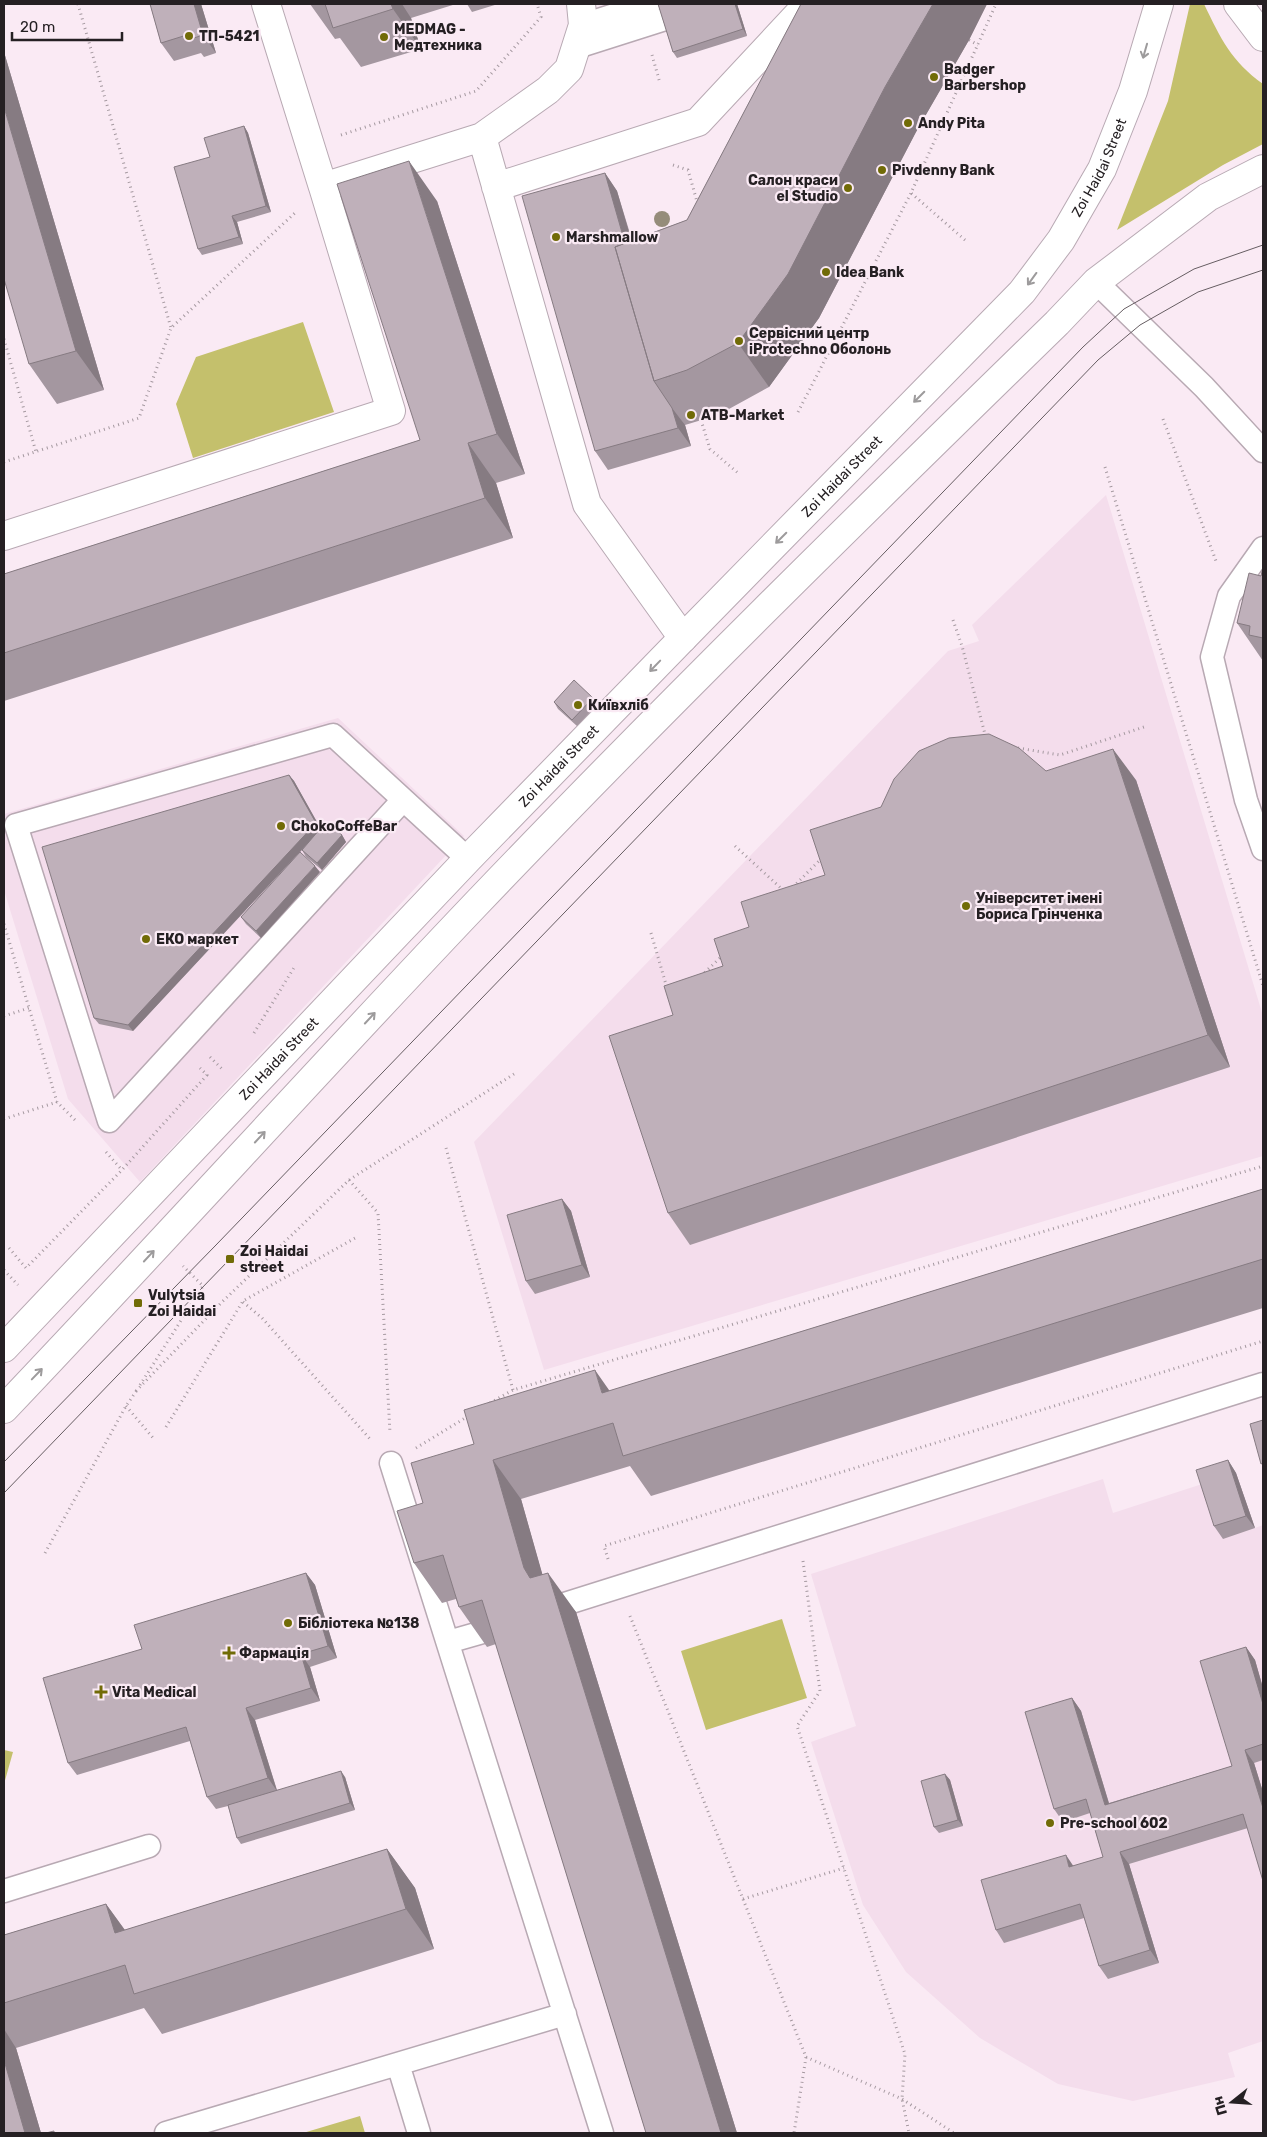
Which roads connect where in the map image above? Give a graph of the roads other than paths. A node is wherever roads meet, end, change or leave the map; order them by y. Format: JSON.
{"nodes":[{"id":1,"x":266,"y":4,"type":"edge"},
{"id":2,"x":808,"y":4,"type":"edge"},
{"id":3,"x":1158,"y":4,"type":"edge"},
{"id":4,"x":1238,"y":4,"type":"edge"},
{"id":5,"x":657,"y":11,"type":"edge"},
{"id":6,"x":580,"y":25,"type":"edge"},
{"id":7,"x":1263,"y":37,"type":"edge"},
{"id":8,"x":482,"y":136,"type":"junction"},
{"id":9,"x":1263,"y":169,"type":"edge"},
{"id":10,"x":323,"y":187,"type":"junction"},
{"id":11,"x":496,"y":187,"type":"junction"},
{"id":12,"x":1096,"y":282,"type":"junction"},
{"id":13,"x":1263,"y":451,"type":"edge"},
{"id":14,"x":4,"y":536,"type":"edge"},
{"id":15,"x":1263,"y":548,"type":"edge"},
{"id":16,"x":682,"y":638,"type":"junction"},
{"id":17,"x":403,"y":800,"type":"junction"},
{"id":18,"x":1263,"y":849,"type":"edge"},
{"id":19,"x":468,"y":859,"type":"junction"},
{"id":20,"x":4,"y":1348,"type":"edge"},
{"id":21,"x":1263,"y":1384,"type":"edge"},
{"id":22,"x":4,"y":1409,"type":"edge"},
{"id":23,"x":392,"y":1463,"type":"road end"},
{"id":24,"x":552,"y":1608,"type":"edge"},
{"id":25,"x":483,"y":1632,"type":"edge"},
{"id":26,"x":448,"y":1642,"type":"junction"},
{"id":27,"x":149,"y":1846,"type":"dead end"},
{"id":28,"x":4,"y":1891,"type":"edge"},
{"id":29,"x":565,"y":2014,"type":"junction"},
{"id":30,"x":398,"y":2064,"type":"junction"},
{"id":31,"x":201,"y":2128,"type":"edge"},
{"id":32,"x":166,"y":2133,"type":"edge"},
{"id":33,"x":419,"y":2133,"type":"edge"},
{"id":34,"x":602,"y":2133,"type":"edge"}],
"edges":[{"from":1,"to":10,"type":"main road"},
{"from":2,"to":11,"type":"main road"},
{"from":3,"to":16,"type":"main road","name":"Zoi Haidai Street","one_way":true},
{"from":4,"to":7,"type":"main road"},
{"from":5,"to":6,"type":"lane"},
{"from":6,"to":8,"type":"main road"},
{"from":8,"to":10,"type":"main road"},
{"from":8,"to":11,"type":"main road"},
{"from":9,"to":12,"type":"main road"},
{"from":10,"to":14,"type":"main road"},
{"from":11,"to":16,"type":"main road"},
{"from":12,"to":13,"type":"lane"},
{"from":22,"to":12,"type":"main road","one_way":true},
{"from":15,"to":18,"type":"lane"},
{"from":16,"to":19,"type":"main road","name":"Zoi Haidai Street","one_way":true},
{"from":17,"to":17,"type":"lane"},
{"from":17,"to":19,"type":"lane"},
{"from":19,"to":20,"type":"main road","name":"Zoi Haidai Street"},
{"from":21,"to":24,"type":"lane"},
{"from":23,"to":26,"type":"lane"},
{"from":25,"to":26,"type":"lane"},
{"from":26,"to":29,"type":"lane"},
{"from":27,"to":28,"type":"lane"},
{"from":29,"to":30,"type":"lane"},
{"from":29,"to":34,"type":"lane"},
{"from":30,"to":31,"type":"lane"},
{"from":30,"to":33,"type":"lane"},
{"from":31,"to":32,"type":"lane"}]}
